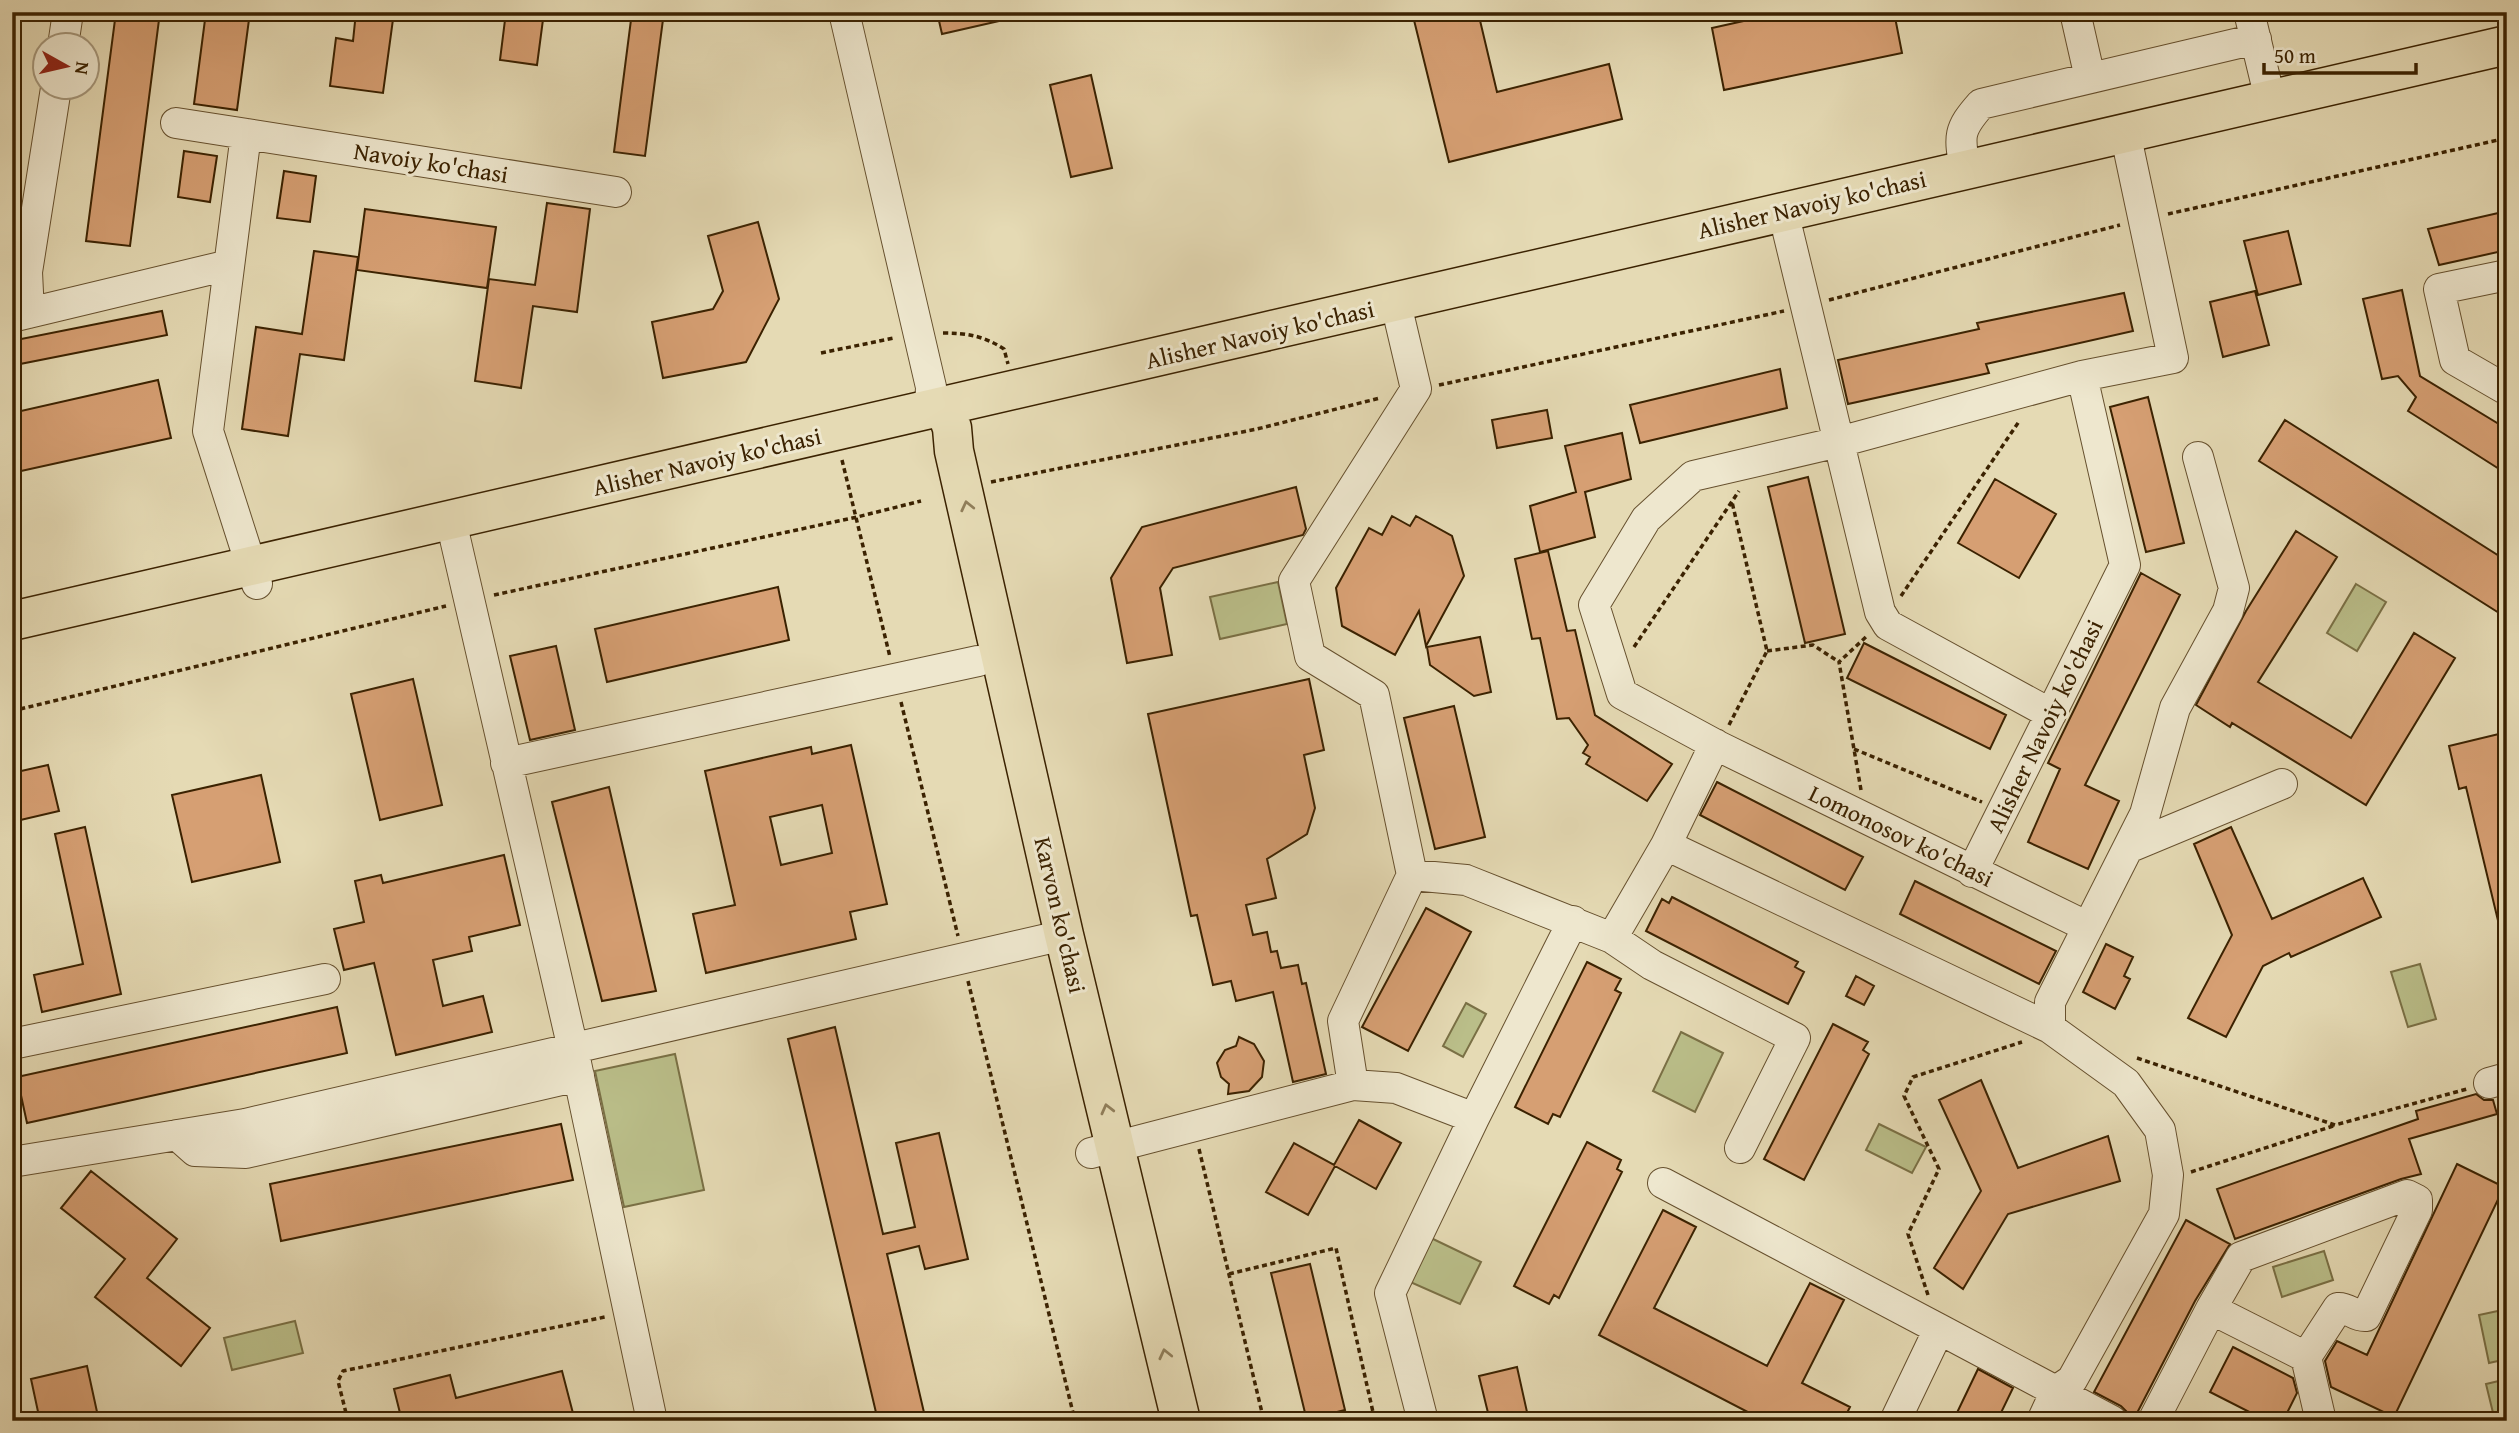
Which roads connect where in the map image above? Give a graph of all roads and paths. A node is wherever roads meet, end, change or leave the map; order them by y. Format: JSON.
{"nodes":[{"id":1,"x":68,"y":12,"type":"edge"},
{"id":2,"x":844,"y":12,"type":"edge"},
{"id":3,"x":2075,"y":12,"type":"edge"},
{"id":4,"x":2252,"y":26,"type":"edge"},
{"id":5,"x":65,"y":32,"type":"edge"},
{"id":6,"x":2507,"y":45,"type":"edge"},
{"id":7,"x":2507,"y":67,"type":"edge"},
{"id":8,"x":2443,"y":71,"type":"junction"},
{"id":9,"x":2090,"y":78,"type":"junction"},
{"id":10,"x":2270,"y":99,"type":"junction"},
{"id":11,"x":54,"y":102,"type":"edge"},
{"id":12,"x":176,"y":124,"type":"dead end"},
{"id":13,"x":246,"y":134,"type":"junction"},
{"id":14,"x":2507,"y":138,"type":"edge"},
{"id":15,"x":2128,"y":142,"type":"junction"},
{"id":16,"x":1965,"y":169,"type":"junction"},
{"id":17,"x":616,"y":192,"type":"dead end"},
{"id":18,"x":2143,"y":219,"type":"junction"},
{"id":19,"x":1788,"y":232,"type":"junction"},
{"id":20,"x":229,"y":265,"type":"junction"},
{"id":21,"x":2507,"y":275,"type":"edge"},
{"id":22,"x":1806,"y":306,"type":"junction"},
{"id":23,"x":20,"y":315,"type":"edge"},
{"id":24,"x":1400,"y":321,"type":"junction"},
{"id":25,"x":2082,"y":376,"type":"junction"},
{"id":26,"x":2043,"y":386,"type":"junction"},
{"id":27,"x":1416,"y":389,"type":"junction"},
{"id":28,"x":2507,"y":390,"type":"edge"},
{"id":29,"x":938,"y":413,"type":"junction"},
{"id":30,"x":1839,"y":442,"type":"junction"},
{"id":31,"x":840,"y":452,"type":"junction"},
{"id":32,"x":2198,"y":457,"type":"dead end"},
{"id":33,"x":1760,"y":460,"type":"junction"},
{"id":34,"x":988,"y":483,"type":"dead end"},
{"id":35,"x":1732,"y":502,"type":"junction"},
{"id":36,"x":856,"y":517,"type":"dead end"},
{"id":37,"x":453,"y":530,"type":"junction"},
{"id":38,"x":254,"y":576,"type":"junction"},
{"id":39,"x":1885,"y":620,"type":"junction"},
{"id":40,"x":12,"y":621,"type":"edge"},
{"id":41,"x":12,"y":640,"type":"edge"},
{"id":42,"x":1767,"y":651,"type":"junction"},
{"id":43,"x":978,"y":661,"type":"junction"},
{"id":44,"x":1839,"y":662,"type":"junction"},
{"id":45,"x":1615,"y":675,"type":"junction"},
{"id":46,"x":2051,"y":714,"type":"junction"},
{"id":47,"x":1717,"y":745,"type":"junction"},
{"id":48,"x":1854,"y":749,"type":"junction"},
{"id":49,"x":506,"y":763,"type":"junction"},
{"id":50,"x":2282,"y":784,"type":"dead end"},
{"id":51,"x":2003,"y":811,"type":"junction"},
{"id":52,"x":1866,"y":820,"type":"junction"},
{"id":53,"x":1666,"y":845,"type":"junction"},
{"id":54,"x":2128,"y":848,"type":"junction"},
{"id":55,"x":1972,"y":872,"type":"junction"},
{"id":56,"x":1412,"y":875,"type":"junction"},
{"id":57,"x":1573,"y":921,"type":"junction"},
{"id":58,"x":2088,"y":927,"type":"junction"},
{"id":59,"x":1053,"y":937,"type":"junction"},
{"id":60,"x":1612,"y":938,"type":"junction"},
{"id":61,"x":326,"y":979,"type":"dead end"},
{"id":62,"x":2051,"y":1021,"type":"junction"},
{"id":63,"x":12,"y":1044,"type":"edge"},
{"id":64,"x":2127,"y":1055,"type":"dead end"},
{"id":65,"x":576,"y":1062,"type":"junction"},
{"id":66,"x":2498,"y":1081,"type":"edge"},
{"id":67,"x":1353,"y":1085,"type":"junction"},
{"id":68,"x":1474,"y":1118,"type":"junction"},
{"id":69,"x":2335,"y":1125,"type":"junction"},
{"id":70,"x":1194,"y":1127,"type":"junction"},
{"id":71,"x":1740,"y":1148,"type":"dead end"},
{"id":72,"x":1104,"y":1150,"type":"junction"},
{"id":73,"x":12,"y":1162,"type":"edge"},
{"id":74,"x":2168,"y":1180,"type":"junction"},
{"id":75,"x":1663,"y":1183,"type":"dead end"},
{"id":76,"x":1229,"y":1274,"type":"junction"},
{"id":77,"x":2211,"y":1309,"type":"junction"},
{"id":78,"x":628,"y":1313,"type":"junction"},
{"id":79,"x":1939,"y":1329,"type":"junction"},
{"id":80,"x":2306,"y":1357,"type":"junction"},
{"id":81,"x":2056,"y":1391,"type":"junction"},
{"id":82,"x":348,"y":1421,"type":"edge"},
{"id":83,"x":652,"y":1421,"type":"edge"},
{"id":84,"x":1155,"y":1421,"type":"edge"},
{"id":85,"x":1181,"y":1421,"type":"edge"},
{"id":86,"x":1264,"y":1421,"type":"edge"},
{"id":87,"x":1375,"y":1421,"type":"edge"},
{"id":88,"x":1423,"y":1421,"type":"edge"},
{"id":89,"x":1895,"y":1421,"type":"edge"},
{"id":90,"x":2042,"y":1421,"type":"edge"},
{"id":91,"x":2112,"y":1421,"type":"edge"},
{"id":92,"x":2153,"y":1421,"type":"edge"},
{"id":93,"x":2321,"y":1421,"type":"edge"}],
"edges":[{"from":1,"to":5,"type":"street"},
{"from":2,"to":29,"type":"street"},
{"from":3,"to":9,"type":"street"},
{"from":4,"to":9,"type":"street"},
{"from":4,"to":10,"type":"street"},
{"from":6,"to":8,"type":"main road","name":"Alisher Navoiy ko'chasi"},
{"from":7,"to":8,"type":"main road","name":"Alisher Navoiy ko'chasi"},
{"from":8,"to":10,"type":"main road","name":"Alisher Navoiy ko'chasi"},
{"from":8,"to":15,"type":"main road","name":"Alisher Navoiy ko'chasi"},
{"from":9,"to":16,"type":"street"},
{"from":10,"to":15,"type":"main road","name":"Alisher Navoiy ko'chasi"},
{"from":11,"to":23,"type":"street"},
{"from":12,"to":13,"type":"street","name":"Navoiy ko'chasi"},
{"from":13,"to":17,"type":"street","name":"Navoiy ko'chasi"},
{"from":13,"to":20,"type":"street"},
{"from":14,"to":18,"type":"path"},
{"from":15,"to":16,"type":"main road","name":"Alisher Navoiy ko'chasi"},
{"from":15,"to":18,"type":"street"},
{"from":15,"to":19,"type":"main road","name":"Alisher Navoiy ko'chasi"},
{"from":16,"to":29,"type":"main road","name":"Alisher Navoiy ko'chasi"},
{"from":18,"to":22,"type":"path"},
{"from":18,"to":25,"type":"street"},
{"from":19,"to":22,"type":"street"},
{"from":19,"to":24,"type":"main road","name":"Alisher Navoiy ko'chasi"},
{"from":20,"to":23,"type":"street"},
{"from":20,"to":38,"type":"street"},
{"from":21,"to":28,"type":"street"},
{"from":22,"to":27,"type":"path"},
{"from":22,"to":30,"type":"street"},
{"from":24,"to":27,"type":"street"},
{"from":24,"to":29,"type":"main road","name":"Alisher Navoiy ko'chasi"},
{"from":25,"to":26,"type":"street"},
{"from":25,"to":46,"type":"street","name":"Alisher Navoiy ko'chasi"},
{"from":26,"to":30,"type":"street"},
{"from":26,"to":39,"type":"path"},
{"from":27,"to":34,"type":"path"},
{"from":27,"to":56,"type":"street"},
{"from":29,"to":31,"type":"main road","name":"Alisher Navoiy ko'chasi"},
{"from":29,"to":37,"type":"main road","name":"Alisher Navoiy ko'chasi"},
{"from":29,"to":43,"type":"main road"},
{"from":59,"to":29,"type":"main road","name":"Karvon ko'chasi","one_way":true},
{"from":30,"to":33,"type":"street"},
{"from":30,"to":39,"type":"street"},
{"from":31,"to":36,"type":"path"},
{"from":31,"to":37,"type":"main road","name":"Alisher Navoiy ko'chasi"},
{"from":32,"to":54,"type":"street"},
{"from":33,"to":35,"type":"path"},
{"from":33,"to":45,"type":"street"},
{"from":35,"to":42,"type":"path"},
{"from":35,"to":45,"type":"path"},
{"from":37,"to":38,"type":"main road","name":"Alisher Navoiy ko'chasi"},
{"from":37,"to":49,"type":"street"},
{"from":38,"to":40,"type":"main road","name":"Alisher Navoiy ko'chasi"},
{"from":38,"to":41,"type":"main road","name":"Alisher Navoiy ko'chasi"},
{"from":39,"to":44,"type":"path"},
{"from":39,"to":46,"type":"street"},
{"from":42,"to":44,"type":"path"},
{"from":42,"to":47,"type":"path"},
{"from":43,"to":49,"type":"street"},
{"from":43,"to":59,"type":"main road"},
{"from":44,"to":48,"type":"path"},
{"from":45,"to":47,"type":"street"},
{"from":46,"to":51,"type":"street","name":"Alisher Navoiy ko'chasi"},
{"from":47,"to":52,"type":"street","name":"Lomonosov ko'chasi"},
{"from":47,"to":53,"type":"street"},
{"from":48,"to":51,"type":"path"},
{"from":48,"to":52,"type":"path"},
{"from":49,"to":65,"type":"street"},
{"from":50,"to":54,"type":"street"},
{"from":51,"to":55,"type":"street","name":"Alisher Navoiy ko'chasi"},
{"from":52,"to":55,"type":"street","name":"Lomonosov ko'chasi"},
{"from":53,"to":60,"type":"street"},
{"from":53,"to":62,"type":"street"},
{"from":54,"to":58,"type":"street"},
{"from":55,"to":58,"type":"street","name":"Lomonosov ko'chasi"},
{"from":56,"to":57,"type":"street"},
{"from":56,"to":67,"type":"street"},
{"from":57,"to":60,"type":"street"},
{"from":57,"to":68,"type":"street"},
{"from":58,"to":62,"type":"street"},
{"from":59,"to":65,"type":"street"},
{"from":59,"to":72,"type":"main road","name":"Karvon ko'chasi"},
{"from":60,"to":71,"type":"street"},
{"from":61,"to":63,"type":"street"},
{"from":62,"to":74,"type":"street"},
{"from":62,"to":79,"type":"path"},
{"from":64,"to":69,"type":"path"},
{"from":65,"to":73,"type":"street"},
{"from":65,"to":78,"type":"street"},
{"from":66,"to":69,"type":"path"},
{"from":67,"to":68,"type":"street"},
{"from":67,"to":70,"type":"street"},
{"from":68,"to":88,"type":"street"},
{"from":69,"to":74,"type":"path"},
{"from":70,"to":72,"type":"street"},
{"from":70,"to":76,"type":"path"},
{"from":72,"to":84,"type":"main road"},
{"from":85,"to":72,"type":"main road","name":"Karvon ko'chasi","one_way":true},
{"from":74,"to":81,"type":"street"},
{"from":75,"to":79,"type":"street"},
{"from":76,"to":86,"type":"path"},
{"from":76,"to":87,"type":"path"},
{"from":77,"to":80,"type":"street"},
{"from":77,"to":80,"type":"street"},
{"from":77,"to":92,"type":"street"},
{"from":78,"to":82,"type":"path"},
{"from":78,"to":83,"type":"street"},
{"from":79,"to":81,"type":"street"},
{"from":79,"to":89,"type":"street"},
{"from":80,"to":93,"type":"street"},
{"from":81,"to":90,"type":"street"},
{"from":81,"to":91,"type":"street"}]}
